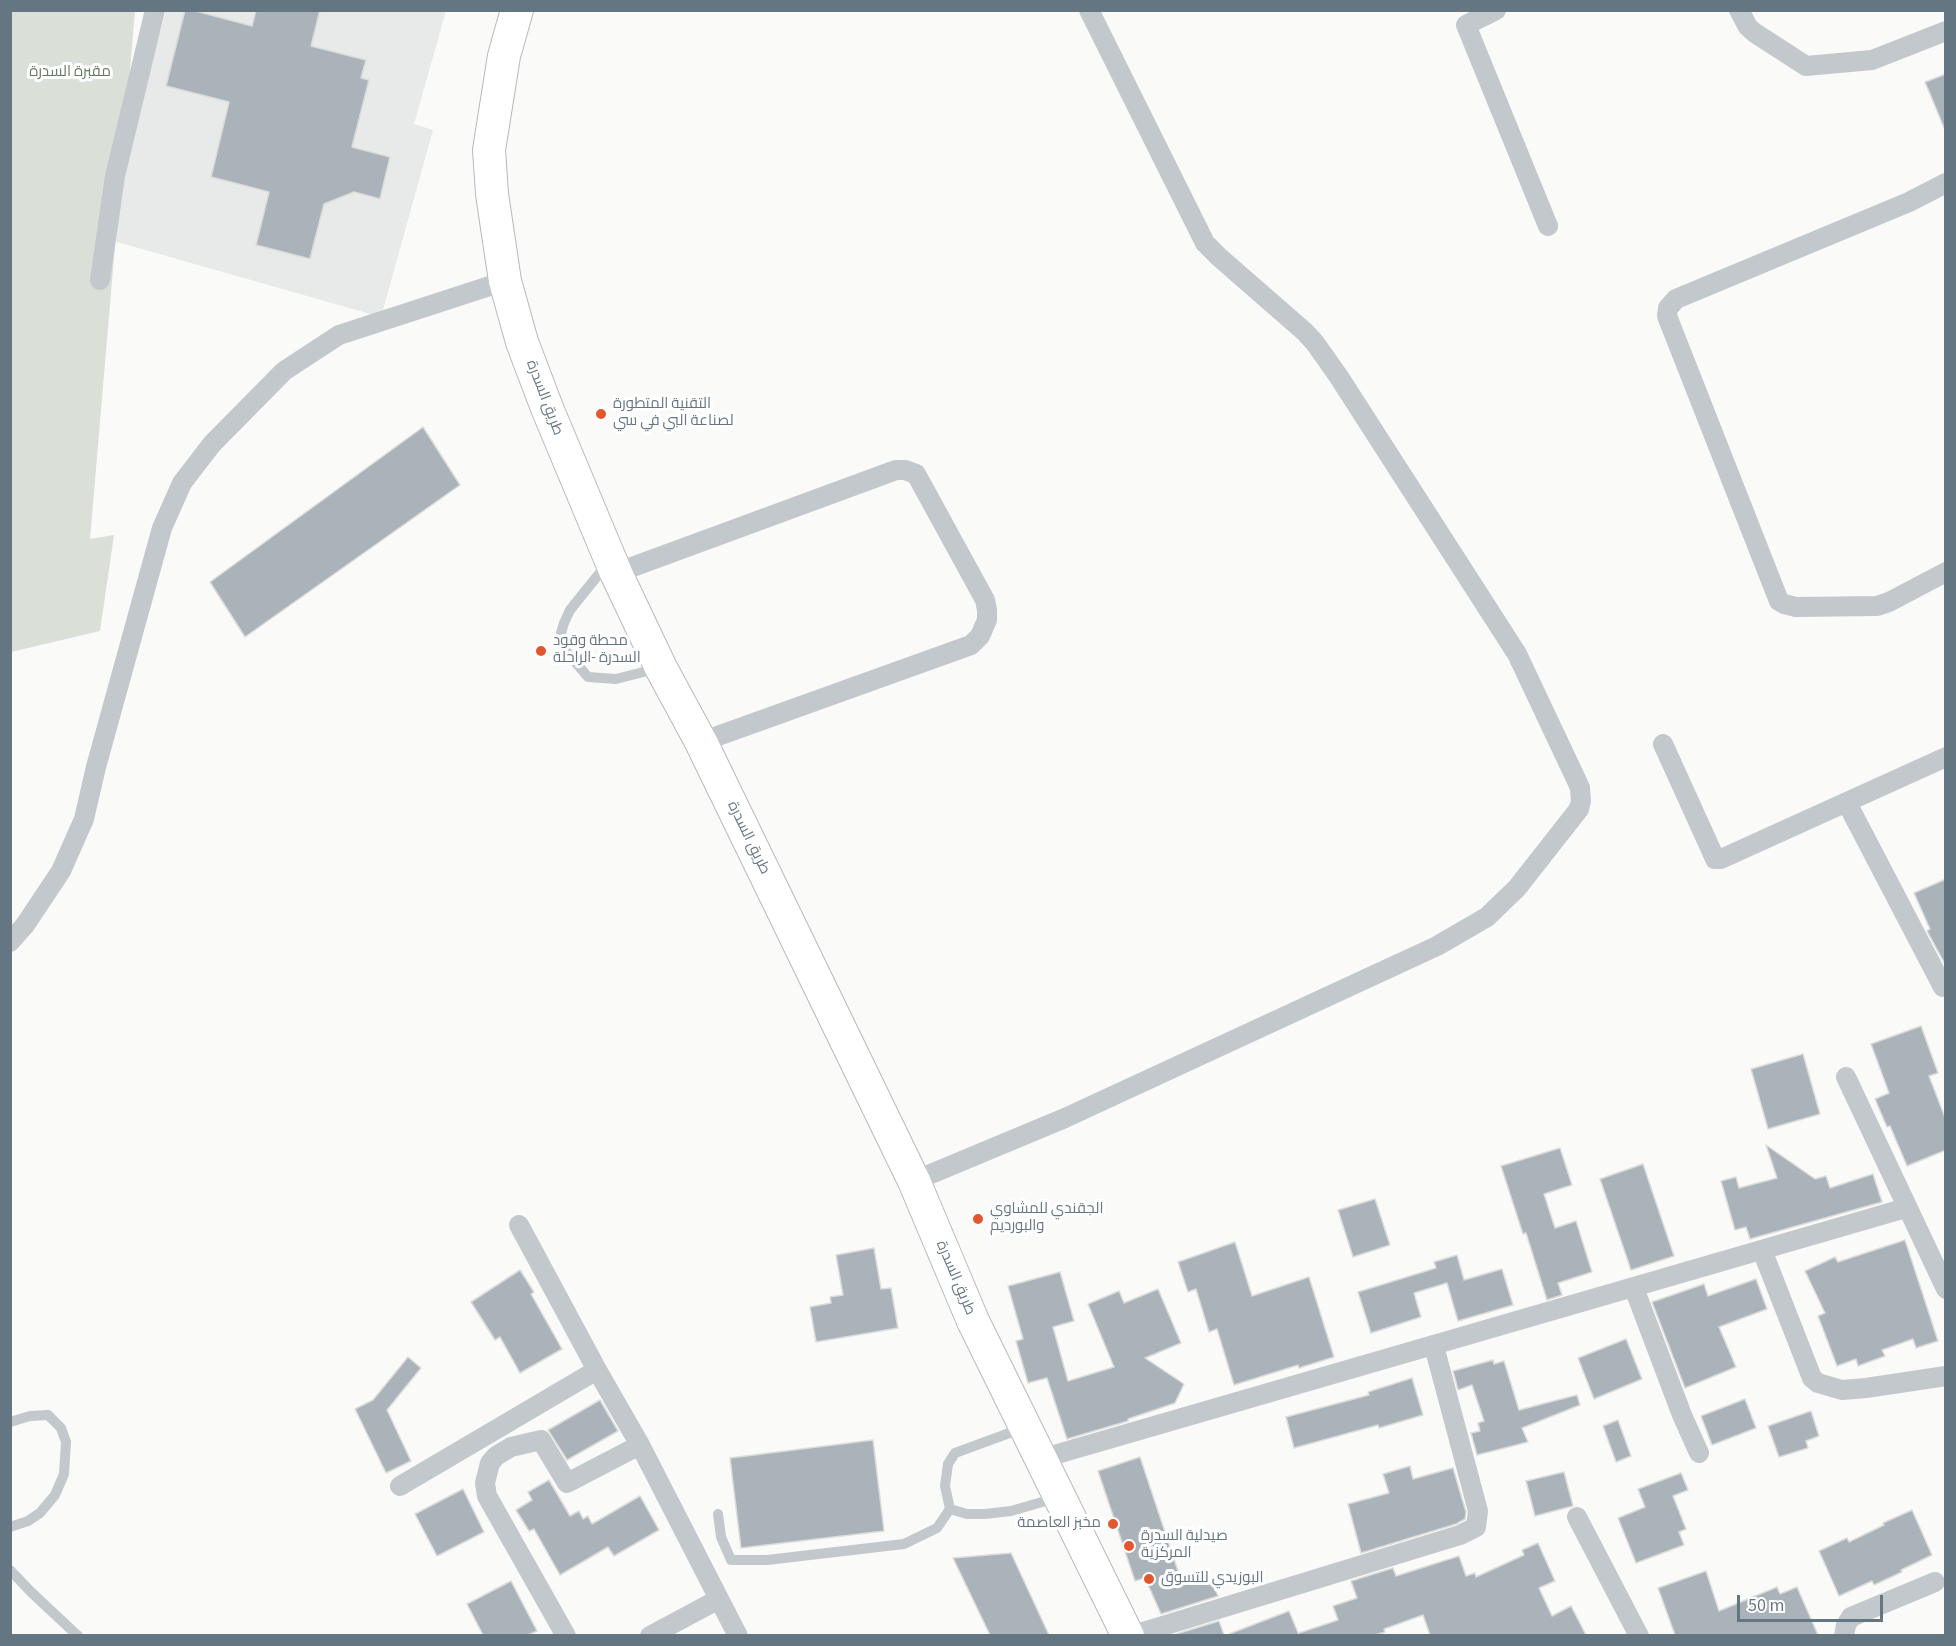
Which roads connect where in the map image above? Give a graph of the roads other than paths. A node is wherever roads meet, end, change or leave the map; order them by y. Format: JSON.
{"nodes":[{"id":1,"x":155,"y":10,"type":"edge"},
{"id":2,"x":517,"y":10,"type":"edge"},
{"id":3,"x":1089,"y":10,"type":"edge"},
{"id":4,"x":1496,"y":10,"type":"edge"},
{"id":5,"x":1739,"y":10,"type":"edge"},
{"id":6,"x":1946,"y":31,"type":"edge"},
{"id":7,"x":1946,"y":183,"type":"edge"},
{"id":8,"x":1548,"y":226,"type":"dead end"},
{"id":9,"x":100,"y":280,"type":"dead end"},
{"id":10,"x":505,"y":281,"type":"junction"},
{"id":11,"x":614,"y":566,"type":"junction"},
{"id":12,"x":1946,"y":572,"type":"edge"},
{"id":13,"x":661,"y":668,"type":"junction"},
{"id":14,"x":701,"y":742,"type":"junction"},
{"id":15,"x":1663,"y":744,"type":"dead end"},
{"id":16,"x":1946,"y":757,"type":"edge"},
{"id":17,"x":1847,"y":803,"type":"junction"},
{"id":18,"x":18,"y":926,"type":"edge"},
{"id":19,"x":10,"y":942,"type":"edge"},
{"id":20,"x":1943,"y":987,"type":"dead end"},
{"id":21,"x":1846,"y":1077,"type":"dead end"},
{"id":22,"x":914,"y":1181,"type":"junction"},
{"id":23,"x":1906,"y":1208,"type":"junction"},
{"id":24,"x":519,"y":1225,"type":"dead end"},
{"id":25,"x":1762,"y":1250,"type":"junction"},
{"id":26,"x":1634,"y":1288,"type":"junction"},
{"id":27,"x":1946,"y":1288,"type":"edge"},
{"id":28,"x":1434,"y":1346,"type":"junction"},
{"id":29,"x":597,"y":1370,"type":"junction"},
{"id":30,"x":1946,"y":1376,"type":"edge"},
{"id":31,"x":10,"y":1422,"type":"edge"},
{"id":32,"x":1024,"y":1427,"type":"junction"},
{"id":33,"x":640,"y":1445,"type":"junction"},
{"id":34,"x":1699,"y":1453,"type":"dead end"},
{"id":35,"x":1040,"y":1460,"type":"junction"},
{"id":36,"x":400,"y":1486,"type":"dead end"},
{"id":37,"x":1059,"y":1497,"type":"junction"},
{"id":38,"x":950,"y":1509,"type":"junction"},
{"id":39,"x":718,"y":1514,"type":"dead end"},
{"id":40,"x":1577,"y":1517,"type":"dead end"},
{"id":41,"x":10,"y":1527,"type":"edge"},
{"id":42,"x":10,"y":1570,"type":"edge"},
{"id":43,"x":1935,"y":1582,"type":"dead end"},
{"id":44,"x":719,"y":1599,"type":"junction"},
{"id":45,"x":78,"y":1635,"type":"edge"},
{"id":46,"x":566,"y":1635,"type":"edge"},
{"id":47,"x":650,"y":1635,"type":"edge"},
{"id":48,"x":738,"y":1635,"type":"edge"},
{"id":49,"x":1129,"y":1635,"type":"edge"},
{"id":50,"x":1639,"y":1635,"type":"edge"},
{"id":51,"x":1844,"y":1635,"type":"edge"}],
"edges":[{"from":1,"to":9,"type":"street"},
{"from":2,"to":10,"type":"main road","name":"طريق السدرة"},
{"from":3,"to":22,"type":"street"},
{"from":4,"to":8,"type":"street"},
{"from":5,"to":6,"type":"street"},
{"from":7,"to":12,"type":"street"},
{"from":10,"to":11,"type":"main road","name":"طريق السدرة"},
{"from":10,"to":18,"type":"street"},
{"from":11,"to":13,"type":"main road","name":"طريق السدرة"},
{"from":11,"to":13,"type":"lane"},
{"from":11,"to":14,"type":"street"},
{"from":13,"to":14,"type":"main road","name":"طريق السدرة"},
{"from":14,"to":22,"type":"main road","name":"طريق السدرة"},
{"from":15,"to":17,"type":"street"},
{"from":16,"to":17,"type":"street"},
{"from":17,"to":20,"type":"street"},
{"from":18,"to":19,"type":"street"},
{"from":21,"to":23,"type":"street"},
{"from":22,"to":32,"type":"main road","name":"طريق السدرة"},
{"from":23,"to":25,"type":"street"},
{"from":23,"to":27,"type":"street"},
{"from":24,"to":29,"type":"street"},
{"from":25,"to":26,"type":"street"},
{"from":25,"to":30,"type":"street"},
{"from":26,"to":28,"type":"street"},
{"from":26,"to":34,"type":"street"},
{"from":28,"to":35,"type":"street"},
{"from":28,"to":49,"type":"street"},
{"from":29,"to":33,"type":"street"},
{"from":29,"to":36,"type":"street"},
{"from":31,"to":41,"type":"lane"},
{"from":32,"to":35,"type":"main road","name":"طريق السدرة"},
{"from":32,"to":38,"type":"lane"},
{"from":33,"to":44,"type":"street"},
{"from":33,"to":46,"type":"street"},
{"from":35,"to":37,"type":"main road","name":"طريق السدرة"},
{"from":37,"to":38,"type":"lane"},
{"from":37,"to":49,"type":"main road","name":"طريق السدرة"},
{"from":38,"to":39,"type":"lane"},
{"from":40,"to":50,"type":"street"},
{"from":42,"to":45,"type":"lane"},
{"from":43,"to":51,"type":"street"},
{"from":44,"to":47,"type":"street"},
{"from":44,"to":48,"type":"street"}]}
